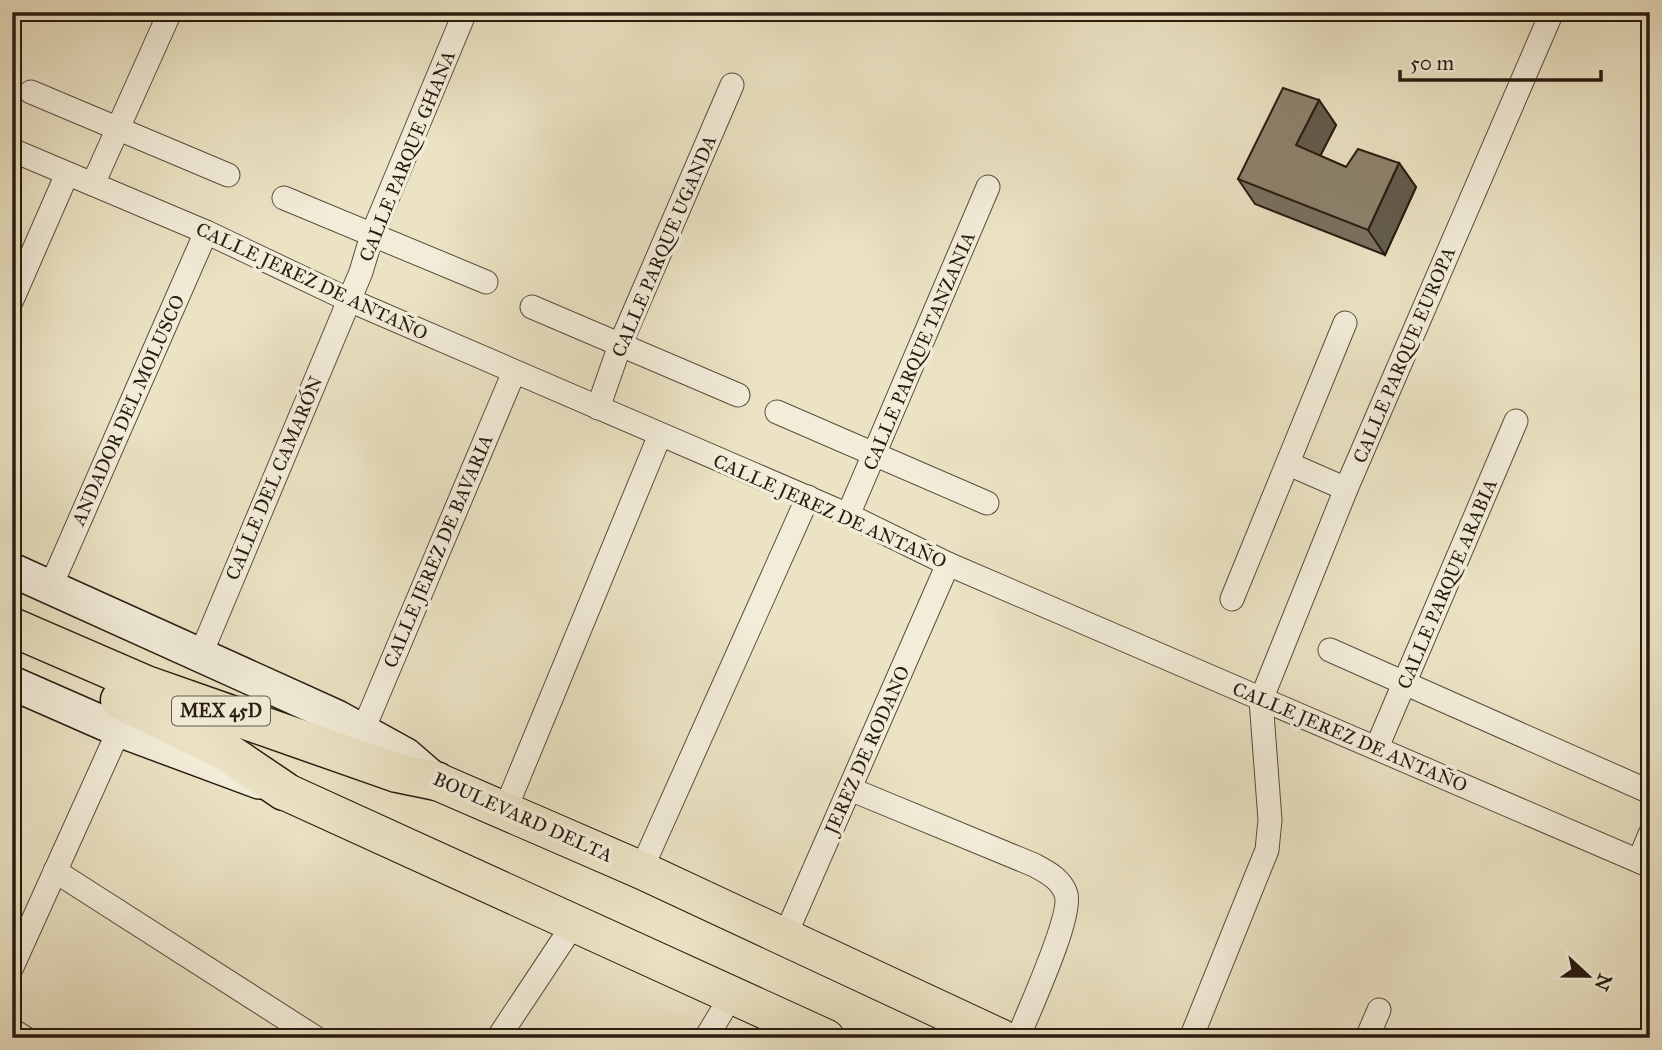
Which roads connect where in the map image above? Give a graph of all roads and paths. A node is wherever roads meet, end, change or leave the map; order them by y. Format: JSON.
{"nodes":[{"id":1,"x":170,"y":12,"type":"edge"},
{"id":2,"x":465,"y":12,"type":"edge"},
{"id":3,"x":1552,"y":12,"type":"edge"},
{"id":4,"x":732,"y":85,"type":"dead end"},
{"id":5,"x":31,"y":92,"type":"dead end"},
{"id":6,"x":117,"y":130,"type":"junction"},
{"id":7,"x":12,"y":150,"type":"edge"},
{"id":8,"x":67,"y":174,"type":"junction"},
{"id":9,"x":228,"y":175,"type":"dead end"},
{"id":10,"x":93,"y":184,"type":"junction"},
{"id":11,"x":988,"y":187,"type":"dead end"},
{"id":12,"x":284,"y":198,"type":"dead end"},
{"id":13,"x":206,"y":232,"type":"junction"},
{"id":14,"x":372,"y":235,"type":"junction"},
{"id":15,"x":486,"y":282,"type":"dead end"},
{"id":16,"x":12,"y":300,"type":"edge"},
{"id":17,"x":349,"y":300,"type":"junction"},
{"id":18,"x":532,"y":307,"type":"dead end"},
{"id":19,"x":1345,"y":323,"type":"dead end"},
{"id":20,"x":620,"y":345,"type":"junction"},
{"id":21,"x":514,"y":372,"type":"junction"},
{"id":22,"x":738,"y":395,"type":"dead end"},
{"id":23,"x":598,"y":408,"type":"junction"},
{"id":24,"x":777,"y":412,"type":"dead end"},
{"id":25,"x":1516,"y":421,"type":"dead end"},
{"id":26,"x":660,"y":435,"type":"junction"},
{"id":27,"x":875,"y":455,"type":"junction"},
{"id":28,"x":1289,"y":464,"type":"junction"},
{"id":29,"x":1346,"y":489,"type":"junction"},
{"id":30,"x":808,"y":497,"type":"junction"},
{"id":31,"x":987,"y":503,"type":"dead end"},
{"id":32,"x":849,"y":515,"type":"junction"},
{"id":33,"x":948,"y":564,"type":"junction"},
{"id":34,"x":12,"y":570,"type":"edge"},
{"id":35,"x":50,"y":588,"type":"junction"},
{"id":36,"x":1231,"y":598,"type":"dead end"},
{"id":37,"x":12,"y":627,"type":"edge"},
{"id":38,"x":1330,"y":650,"type":"dead end"},
{"id":39,"x":12,"y":653,"type":"edge"},
{"id":40,"x":200,"y":656,"type":"junction"},
{"id":41,"x":12,"y":683,"type":"edge"},
{"id":42,"x":1405,"y":683,"type":"junction"},
{"id":43,"x":1261,"y":700,"type":"junction"},
{"id":44,"x":119,"y":730,"type":"junction"},
{"id":45,"x":363,"y":730,"type":"junction"},
{"id":46,"x":1377,"y":747,"type":"junction"},
{"id":47,"x":436,"y":780,"type":"junction"},
{"id":48,"x":850,"y":789,"type":"junction"},
{"id":49,"x":284,"y":791,"type":"junction"},
{"id":50,"x":1650,"y":792,"type":"edge"},
{"id":51,"x":505,"y":810,"type":"junction"},
{"id":52,"x":1650,"y":834,"type":"edge"},
{"id":53,"x":1644,"y":863,"type":"edge"},
{"id":54,"x":641,"y":870,"type":"junction"},
{"id":55,"x":55,"y":871,"type":"junction"},
{"id":56,"x":573,"y":925,"type":"junction"},
{"id":57,"x":785,"y":936,"type":"junction"},
{"id":58,"x":12,"y":967,"type":"edge"},
{"id":59,"x":733,"y":993,"type":"junction"},
{"id":60,"x":1379,"y":1010,"type":"dead end"},
{"id":61,"x":12,"y":1030,"type":"edge"},
{"id":62,"x":25,"y":1038,"type":"edge"},
{"id":63,"x":316,"y":1038,"type":"edge"},
{"id":64,"x":498,"y":1038,"type":"edge"},
{"id":65,"x":706,"y":1038,"type":"edge"},
{"id":66,"x":826,"y":1038,"type":"edge"},
{"id":67,"x":1001,"y":1038,"type":"edge"},
{"id":68,"x":1017,"y":1038,"type":"edge"},
{"id":69,"x":1191,"y":1038,"type":"edge"},
{"id":70,"x":1367,"y":1038,"type":"edge"}],
"edges":[{"from":1,"to":6,"type":"street"},
{"from":2,"to":14,"type":"street","name":"CALLE PARQUE GHANA"},
{"from":3,"to":29,"type":"street","name":"CALLE PARQUE EUROPA"},
{"from":4,"to":20,"type":"street","name":"CALLE PARQUE UGANDA"},
{"from":5,"to":6,"type":"street"},
{"from":6,"to":9,"type":"street"},
{"from":6,"to":10,"type":"street"},
{"from":7,"to":8,"type":"street","name":"CALLE JEREZ DE ANTAÑO"},
{"from":8,"to":10,"type":"street","name":"CALLE JEREZ DE ANTAÑO"},
{"from":8,"to":16,"type":"street"},
{"from":10,"to":13,"type":"street","name":"CALLE JEREZ DE ANTAÑO"},
{"from":11,"to":27,"type":"street","name":"CALLE PARQUE TANZANIA"},
{"from":12,"to":14,"type":"street"},
{"from":13,"to":17,"type":"street","name":"CALLE JEREZ DE ANTAÑO"},
{"from":13,"to":35,"type":"street","name":"ANDADOR DEL MOLUSCO"},
{"from":14,"to":15,"type":"street"},
{"from":14,"to":17,"type":"street","name":"CALLE PARQUE GHANA"},
{"from":17,"to":21,"type":"street","name":"CALLE JEREZ DE ANTAÑO"},
{"from":17,"to":40,"type":"street","name":"CALLE DEL CAMARÓN"},
{"from":18,"to":20,"type":"street"},
{"from":19,"to":28,"type":"street"},
{"from":20,"to":22,"type":"street"},
{"from":20,"to":23,"type":"street","name":"CALLE PARQUE UGANDA"},
{"from":21,"to":23,"type":"street","name":"CALLE JEREZ DE ANTAÑO"},
{"from":21,"to":45,"type":"street","name":"CALLE JEREZ DE BAVARIA"},
{"from":23,"to":26,"type":"street","name":"CALLE JEREZ DE ANTAÑO"},
{"from":24,"to":27,"type":"street"},
{"from":25,"to":42,"type":"street","name":"CALLE PARQUE ARABIA"},
{"from":26,"to":30,"type":"street","name":"CALLE JEREZ DE ANTAÑO"},
{"from":26,"to":51,"type":"street"},
{"from":27,"to":31,"type":"street"},
{"from":27,"to":32,"type":"street","name":"CALLE PARQUE TANZANIA"},
{"from":28,"to":29,"type":"street"},
{"from":28,"to":36,"type":"street"},
{"from":29,"to":43,"type":"street","name":"CALLE PARQUE EUROPA"},
{"from":30,"to":32,"type":"street","name":"CALLE JEREZ DE ANTAÑO"},
{"from":30,"to":54,"type":"street"},
{"from":32,"to":33,"type":"street","name":"CALLE JEREZ DE ANTAÑO"},
{"from":33,"to":43,"type":"street","name":"CALLE JEREZ DE ANTAÑO"},
{"from":33,"to":48,"type":"street","name":"JEREZ DE RODANO"},
{"from":34,"to":35,"type":"main road","name":"BOULEVARD DELTA"},
{"from":35,"to":40,"type":"main road","name":"BOULEVARD DELTA"},
{"from":37,"to":47,"type":"highway","number":"MEX 45D"},
{"from":38,"to":42,"type":"street"},
{"from":39,"to":49,"type":"highway","number":"MEX 45D"},
{"from":40,"to":45,"type":"main road","name":"BOULEVARD DELTA"},
{"from":41,"to":44,"type":"main road"},
{"from":42,"to":46,"type":"street","name":"CALLE PARQUE ARABIA"},
{"from":42,"to":50,"type":"street"},
{"from":43,"to":46,"type":"street","name":"CALLE JEREZ DE ANTAÑO"},
{"from":43,"to":69,"type":"street"},
{"from":44,"to":49,"type":"main road"},
{"from":44,"to":55,"type":"street"},
{"from":45,"to":47,"type":"main road","name":"BOULEVARD DELTA"},
{"from":46,"to":53,"type":"street","name":"CALLE JEREZ DE ANTAÑO"},
{"from":47,"to":51,"type":"main road","name":"BOULEVARD DELTA"},
{"from":48,"to":57,"type":"street","name":"JEREZ DE RODANO"},
{"from":48,"to":68,"type":"street"},
{"from":49,"to":56,"type":"main road"},
{"from":51,"to":54,"type":"main road","name":"BOULEVARD DELTA"},
{"from":52,"to":53,"type":"street"},
{"from":54,"to":57,"type":"main road","name":"BOULEVARD DELTA"},
{"from":55,"to":58,"type":"street"},
{"from":55,"to":63,"type":"street"},
{"from":56,"to":59,"type":"main road"},
{"from":56,"to":64,"type":"street"},
{"from":57,"to":67,"type":"main road","name":"BOULEVARD DELTA"},
{"from":59,"to":65,"type":"street"},
{"from":59,"to":66,"type":"main road"},
{"from":60,"to":70,"type":"street"},
{"from":61,"to":62,"type":"street"}]}
